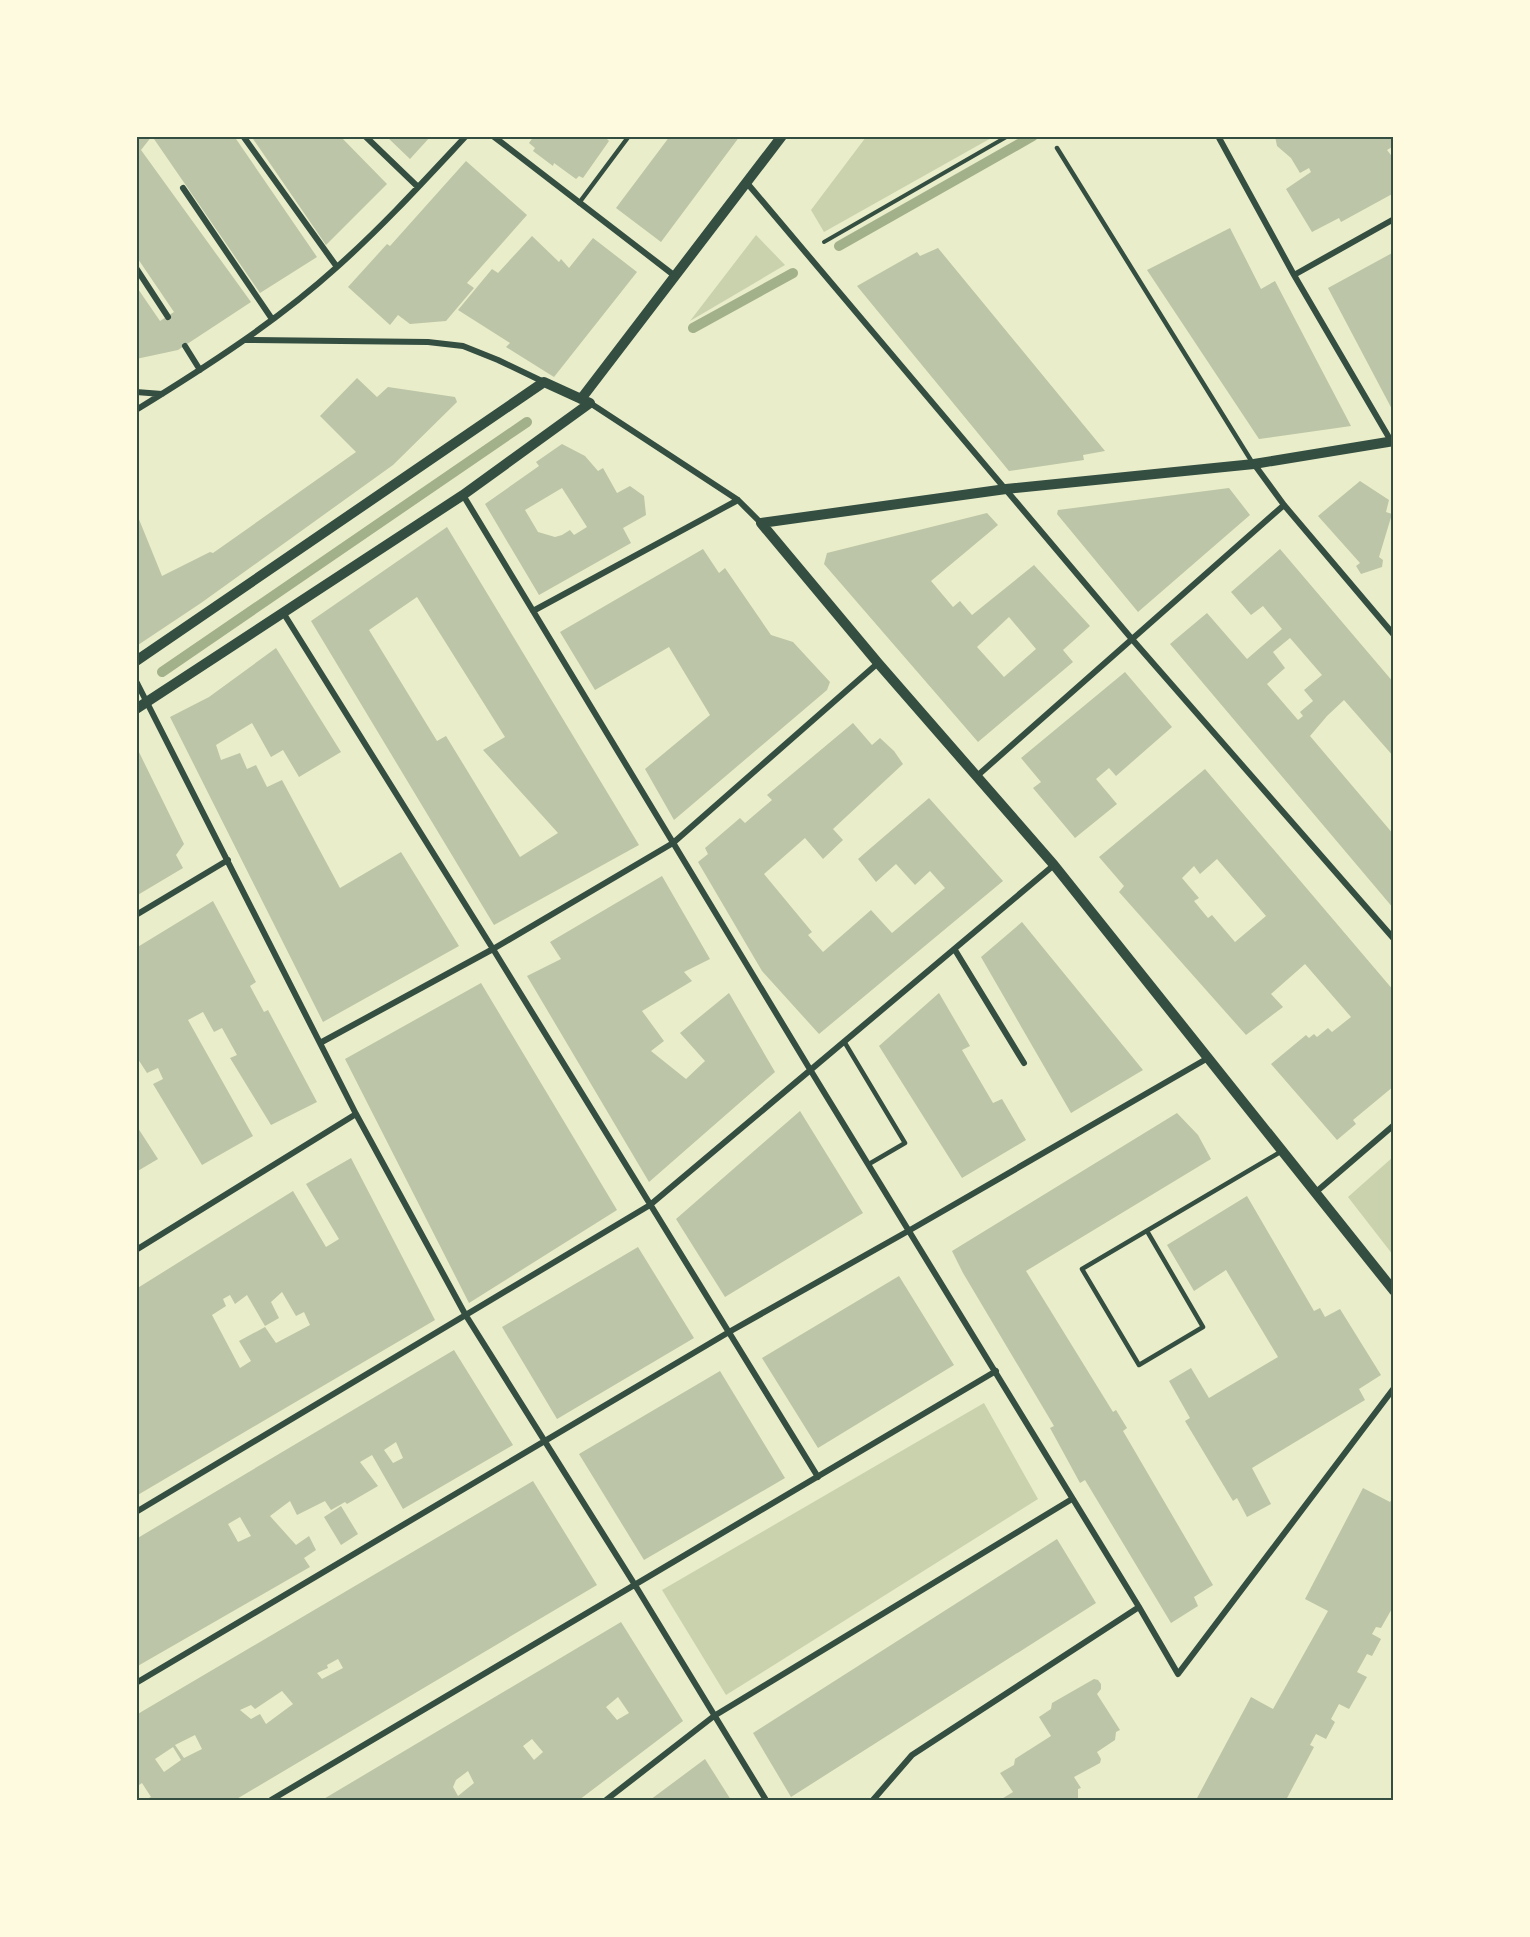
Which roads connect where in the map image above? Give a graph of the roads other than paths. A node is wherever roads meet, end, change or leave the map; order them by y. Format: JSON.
{"nodes":[{"id":1,"x":243,"y":136,"type":"edge"},
{"id":2,"x":365,"y":136,"type":"edge"},
{"id":3,"x":466,"y":136,"type":"edge"},
{"id":4,"x":493,"y":136,"type":"edge"},
{"id":5,"x":628,"y":136,"type":"edge"},
{"id":6,"x":782,"y":136,"type":"edge"},
{"id":7,"x":1218,"y":136,"type":"edge"},
{"id":8,"x":1057,"y":148,"type":"dead end"},
{"id":9,"x":747,"y":183,"type":"junction"},
{"id":10,"x":418,"y":187,"type":"junction"},
{"id":11,"x":183,"y":188,"type":"dead end"},
{"id":12,"x":579,"y":203,"type":"junction"},
{"id":13,"x":1394,"y":219,"type":"edge"},
{"id":14,"x":337,"y":267,"type":"junction"},
{"id":15,"x":136,"y":268,"type":"edge"},
{"id":16,"x":1294,"y":275,"type":"junction"},
{"id":17,"x":675,"y":276,"type":"junction"},
{"id":18,"x":168,"y":317,"type":"dead end"},
{"id":19,"x":272,"y":319,"type":"junction"},
{"id":20,"x":245,"y":340,"type":"junction"},
{"id":21,"x":185,"y":345,"type":"dead end"},
{"id":22,"x":200,"y":370,"type":"junction"},
{"id":23,"x":544,"y":382,"type":"junction"},
{"id":24,"x":136,"y":392,"type":"edge"},
{"id":25,"x":162,"y":394,"type":"junction"},
{"id":26,"x":586,"y":401,"type":"junction"},
{"id":27,"x":136,"y":410,"type":"edge"},
{"id":28,"x":1392,"y":441,"type":"edge"},
{"id":29,"x":1254,"y":465,"type":"junction"},
{"id":30,"x":1006,"y":489,"type":"junction"},
{"id":31,"x":463,"y":495,"type":"junction"},
{"id":32,"x":738,"y":500,"type":"junction"},
{"id":33,"x":1284,"y":505,"type":"junction"},
{"id":34,"x":761,"y":523,"type":"junction"},
{"id":35,"x":533,"y":611,"type":"junction"},
{"id":36,"x":284,"y":614,"type":"junction"},
{"id":37,"x":1394,"y":635,"type":"edge"},
{"id":38,"x":1131,"y":638,"type":"junction"},
{"id":39,"x":136,"y":661,"type":"edge"},
{"id":40,"x":878,"y":663,"type":"junction"},
{"id":41,"x":136,"y":681,"type":"edge"},
{"id":42,"x":147,"y":702,"type":"junction"},
{"id":43,"x":136,"y":709,"type":"edge"},
{"id":44,"x":977,"y":776,"type":"junction"},
{"id":45,"x":673,"y":843,"type":"junction"},
{"id":46,"x":228,"y":860,"type":"junction"},
{"id":47,"x":1054,"y":865,"type":"junction"},
{"id":48,"x":136,"y":915,"type":"edge"},
{"id":49,"x":1394,"y":939,"type":"edge"},
{"id":50,"x":493,"y":949,"type":"junction"},
{"id":51,"x":955,"y":950,"type":"junction"},
{"id":52,"x":320,"y":1043,"type":"junction"},
{"id":53,"x":844,"y":1043,"type":"junction"},
{"id":54,"x":1208,"y":1058,"type":"junction"},
{"id":55,"x":1024,"y":1063,"type":"dead end"},
{"id":56,"x":811,"y":1071,"type":"junction"},
{"id":57,"x":356,"y":1114,"type":"junction"},
{"id":58,"x":1394,"y":1125,"type":"edge"},
{"id":59,"x":1282,"y":1151,"type":"junction"},
{"id":60,"x":869,"y":1164,"type":"junction"},
{"id":61,"x":1316,"y":1192,"type":"junction"},
{"id":62,"x":650,"y":1204,"type":"junction"},
{"id":63,"x":910,"y":1230,"type":"junction"},
{"id":64,"x":1147,"y":1231,"type":"junction"},
{"id":65,"x":136,"y":1250,"type":"edge"},
{"id":66,"x":1394,"y":1291,"type":"edge"},
{"id":67,"x":465,"y":1314,"type":"junction"},
{"id":68,"x":729,"y":1332,"type":"junction"},
{"id":69,"x":996,"y":1371,"type":"junction"},
{"id":70,"x":1394,"y":1388,"type":"edge"},
{"id":71,"x":545,"y":1441,"type":"junction"},
{"id":72,"x":818,"y":1477,"type":"junction"},
{"id":73,"x":1072,"y":1499,"type":"junction"},
{"id":74,"x":136,"y":1512,"type":"edge"},
{"id":75,"x":635,"y":1585,"type":"junction"},
{"id":76,"x":1139,"y":1607,"type":"junction"},
{"id":77,"x":136,"y":1683,"type":"edge"},
{"id":78,"x":714,"y":1716,"type":"junction"},
{"id":79,"x":271,"y":1800,"type":"edge"},
{"id":80,"x":606,"y":1800,"type":"edge"},
{"id":81,"x":766,"y":1800,"type":"edge"},
{"id":82,"x":873,"y":1800,"type":"edge"}],
"edges":[{"from":1,"to":14,"type":"street"},
{"from":2,"to":10,"type":"street"},
{"from":3,"to":10,"type":"street"},
{"from":4,"to":12,"type":"street"},
{"from":5,"to":12,"type":"lane"},
{"from":6,"to":9,"type":"street"},
{"from":7,"to":16,"type":"street"},
{"from":8,"to":29,"type":"lane"},
{"from":9,"to":17,"type":"street"},
{"from":9,"to":30,"type":"street"},
{"from":10,"to":14,"type":"street"},
{"from":11,"to":19,"type":"street"},
{"from":12,"to":17,"type":"street"},
{"from":13,"to":16,"type":"street"},
{"from":14,"to":19,"type":"street"},
{"from":15,"to":18,"type":"street"},
{"from":16,"to":28,"type":"street"},
{"from":17,"to":26,"type":"street"},
{"from":19,"to":20,"type":"street"},
{"from":20,"to":22,"type":"street"},
{"from":20,"to":23,"type":"street"},
{"from":21,"to":22,"type":"street"},
{"from":22,"to":25,"type":"street"},
{"from":23,"to":26,"type":"street"},
{"from":23,"to":39,"type":"street"},
{"from":24,"to":25,"type":"street"},
{"from":25,"to":27,"type":"street"},
{"from":26,"to":31,"type":"street"},
{"from":26,"to":32,"type":"street"},
{"from":28,"to":29,"type":"street"},
{"from":29,"to":30,"type":"street"},
{"from":29,"to":33,"type":"street"},
{"from":30,"to":34,"type":"street"},
{"from":30,"to":38,"type":"street"},
{"from":31,"to":35,"type":"street"},
{"from":31,"to":36,"type":"street"},
{"from":32,"to":34,"type":"street"},
{"from":32,"to":35,"type":"street"},
{"from":33,"to":37,"type":"street"},
{"from":33,"to":38,"type":"street"},
{"from":34,"to":40,"type":"street"},
{"from":35,"to":45,"type":"street"},
{"from":36,"to":42,"type":"street"},
{"from":36,"to":50,"type":"street"},
{"from":38,"to":44,"type":"street"},
{"from":38,"to":49,"type":"street"},
{"from":40,"to":44,"type":"street"},
{"from":40,"to":45,"type":"street"},
{"from":41,"to":42,"type":"street"},
{"from":42,"to":43,"type":"street"},
{"from":42,"to":46,"type":"street"},
{"from":44,"to":47,"type":"street"},
{"from":45,"to":50,"type":"street"},
{"from":45,"to":56,"type":"street"},
{"from":46,"to":48,"type":"street"},
{"from":46,"to":52,"type":"street"},
{"from":47,"to":51,"type":"street"},
{"from":47,"to":54,"type":"street"},
{"from":50,"to":52,"type":"street"},
{"from":50,"to":62,"type":"street"},
{"from":51,"to":53,"type":"street"},
{"from":51,"to":55,"type":"street"},
{"from":52,"to":57,"type":"street"},
{"from":53,"to":56,"type":"street"},
{"from":53,"to":60,"type":"lane"},
{"from":54,"to":59,"type":"street"},
{"from":54,"to":63,"type":"street"},
{"from":56,"to":60,"type":"street"},
{"from":56,"to":62,"type":"street"},
{"from":57,"to":65,"type":"street"},
{"from":57,"to":67,"type":"street"},
{"from":58,"to":61,"type":"street"},
{"from":59,"to":61,"type":"street"},
{"from":59,"to":64,"type":"lane"},
{"from":60,"to":63,"type":"street"},
{"from":61,"to":66,"type":"street"},
{"from":62,"to":67,"type":"street"},
{"from":62,"to":68,"type":"street"},
{"from":63,"to":68,"type":"street"},
{"from":63,"to":69,"type":"street"},
{"from":64,"to":64,"type":"lane"},
{"from":67,"to":71,"type":"street"},
{"from":67,"to":74,"type":"street"},
{"from":68,"to":71,"type":"street"},
{"from":68,"to":72,"type":"street"},
{"from":69,"to":72,"type":"street"},
{"from":69,"to":73,"type":"street"},
{"from":70,"to":76,"type":"street"},
{"from":71,"to":75,"type":"street"},
{"from":71,"to":77,"type":"street"},
{"from":72,"to":75,"type":"street"},
{"from":73,"to":76,"type":"street"},
{"from":73,"to":78,"type":"street"},
{"from":75,"to":78,"type":"street"},
{"from":75,"to":79,"type":"street"},
{"from":76,"to":82,"type":"street"},
{"from":78,"to":80,"type":"street"},
{"from":78,"to":81,"type":"street"}]}
